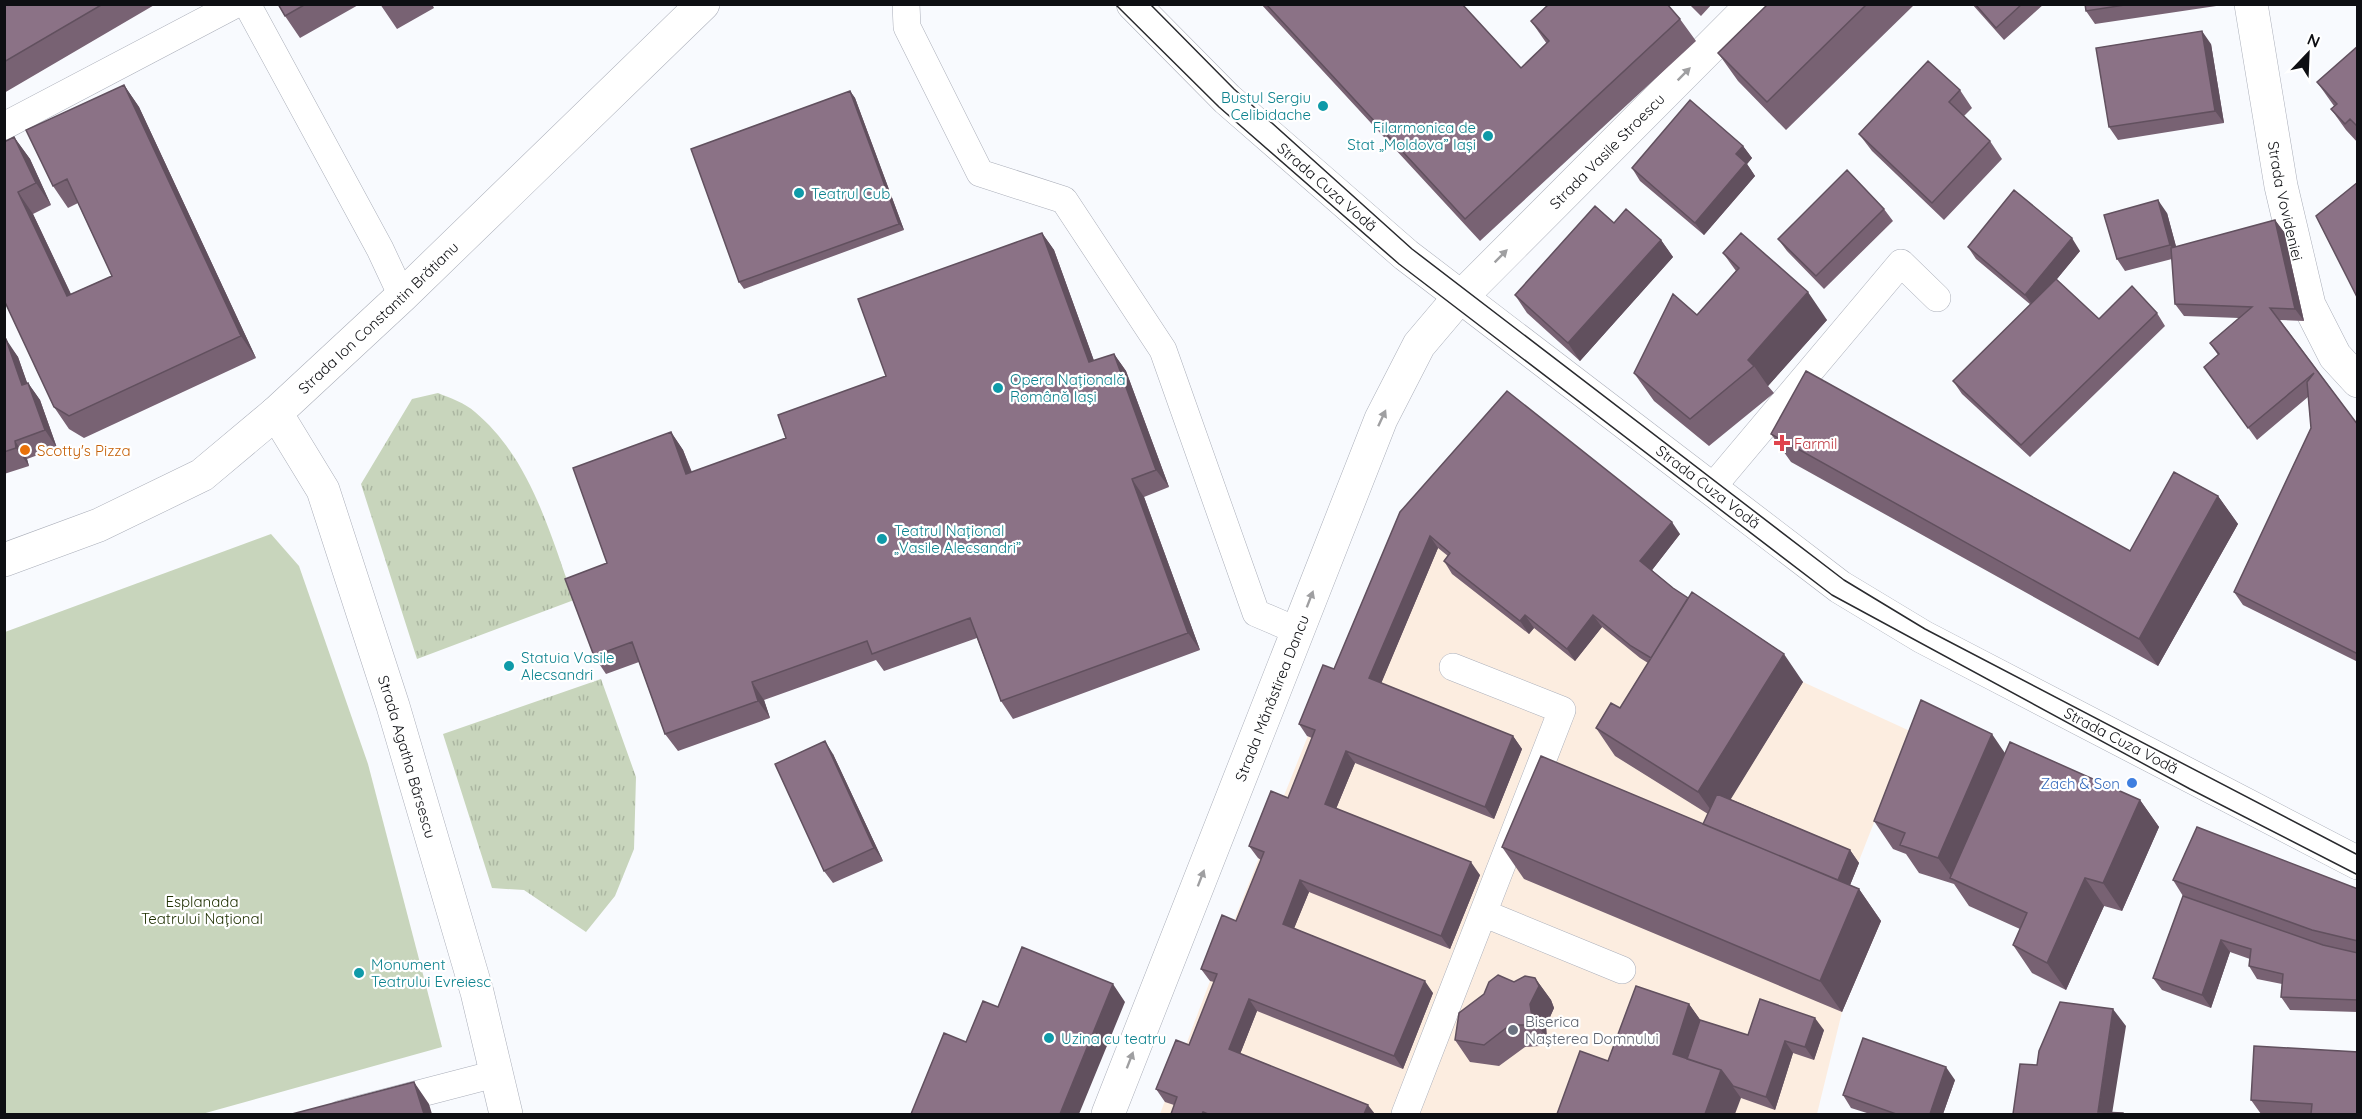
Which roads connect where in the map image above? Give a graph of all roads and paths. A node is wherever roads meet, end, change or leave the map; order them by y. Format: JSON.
{"nodes":[{"id":1,"x":236,"y":4,"type":"edge"},
{"id":2,"x":247,"y":4,"type":"edge"},
{"id":3,"x":703,"y":4,"type":"edge"},
{"id":4,"x":906,"y":4,"type":"edge"},
{"id":5,"x":1133,"y":4,"type":"edge"},
{"id":6,"x":1753,"y":4,"type":"edge"},
{"id":7,"x":2251,"y":4,"type":"edge"},
{"id":8,"x":4,"y":126,"type":"edge"},
{"id":9,"x":402,"y":296,"type":"junction"},
{"id":10,"x":1461,"y":298,"type":"junction"},
{"id":11,"x":1936,"y":298,"type":"dead end"},
{"id":12,"x":2358,"y":381,"type":"edge"},
{"id":13,"x":276,"y":413,"type":"junction"},
{"id":14,"x":1710,"y":490,"type":"junction"},
{"id":15,"x":4,"y":560,"type":"edge"},
{"id":16,"x":1298,"y":631,"type":"junction"},
{"id":17,"x":1453,"y":667,"type":"dead end"},
{"id":18,"x":2358,"y":863,"type":"edge"},
{"id":19,"x":1483,"y":913,"type":"junction"},
{"id":20,"x":1622,"y":970,"type":"dead end"},
{"id":21,"x":495,"y":1074,"type":"junction"},
{"id":22,"x":1410,"y":1113,"type":"edge"},
{"id":23,"x":341,"y":1114,"type":"edge"},
{"id":24,"x":507,"y":1114,"type":"edge"},
{"id":25,"x":1108,"y":1114,"type":"edge"}],
"edges":[{"from":1,"to":8,"type":"lane"},
{"from":2,"to":9,"type":"lane"},
{"from":3,"to":9,"type":"street","name":"Strada Ion Constantin Brătianu"},
{"from":4,"to":16,"type":"lane"},
{"from":5,"to":10,"type":"street","name":"Strada Cuza Vodă"},
{"from":10,"to":6,"type":"street","name":"Strada Vasile Stroescu","one_way":true},
{"from":7,"to":12,"type":"street","name":"Strada Vovideniei"},
{"from":9,"to":13,"type":"street","name":"Strada Ion Constantin Brătianu"},
{"from":10,"to":14,"type":"street","name":"Strada Cuza Vodă"},
{"from":16,"to":10,"type":"street","name":"Strada Mănăstirea Dancu","one_way":true},
{"from":11,"to":14,"type":"lane"},
{"from":13,"to":15,"type":"street","name":"Strada Ion Constantin Brătianu"},
{"from":13,"to":21,"type":"street","name":"Strada Agatha Bârsescu"},
{"from":14,"to":18,"type":"street","name":"Strada Cuza Vodă"},
{"from":25,"to":16,"type":"street","name":"Strada Mănăstirea Dancu","one_way":true},
{"from":17,"to":19,"type":"lane"},
{"from":19,"to":20,"type":"lane"},
{"from":19,"to":22,"type":"lane"},
{"from":21,"to":23,"type":"lane"},
{"from":21,"to":24,"type":"street","name":"Strada Agatha Bârsescu"}]}
